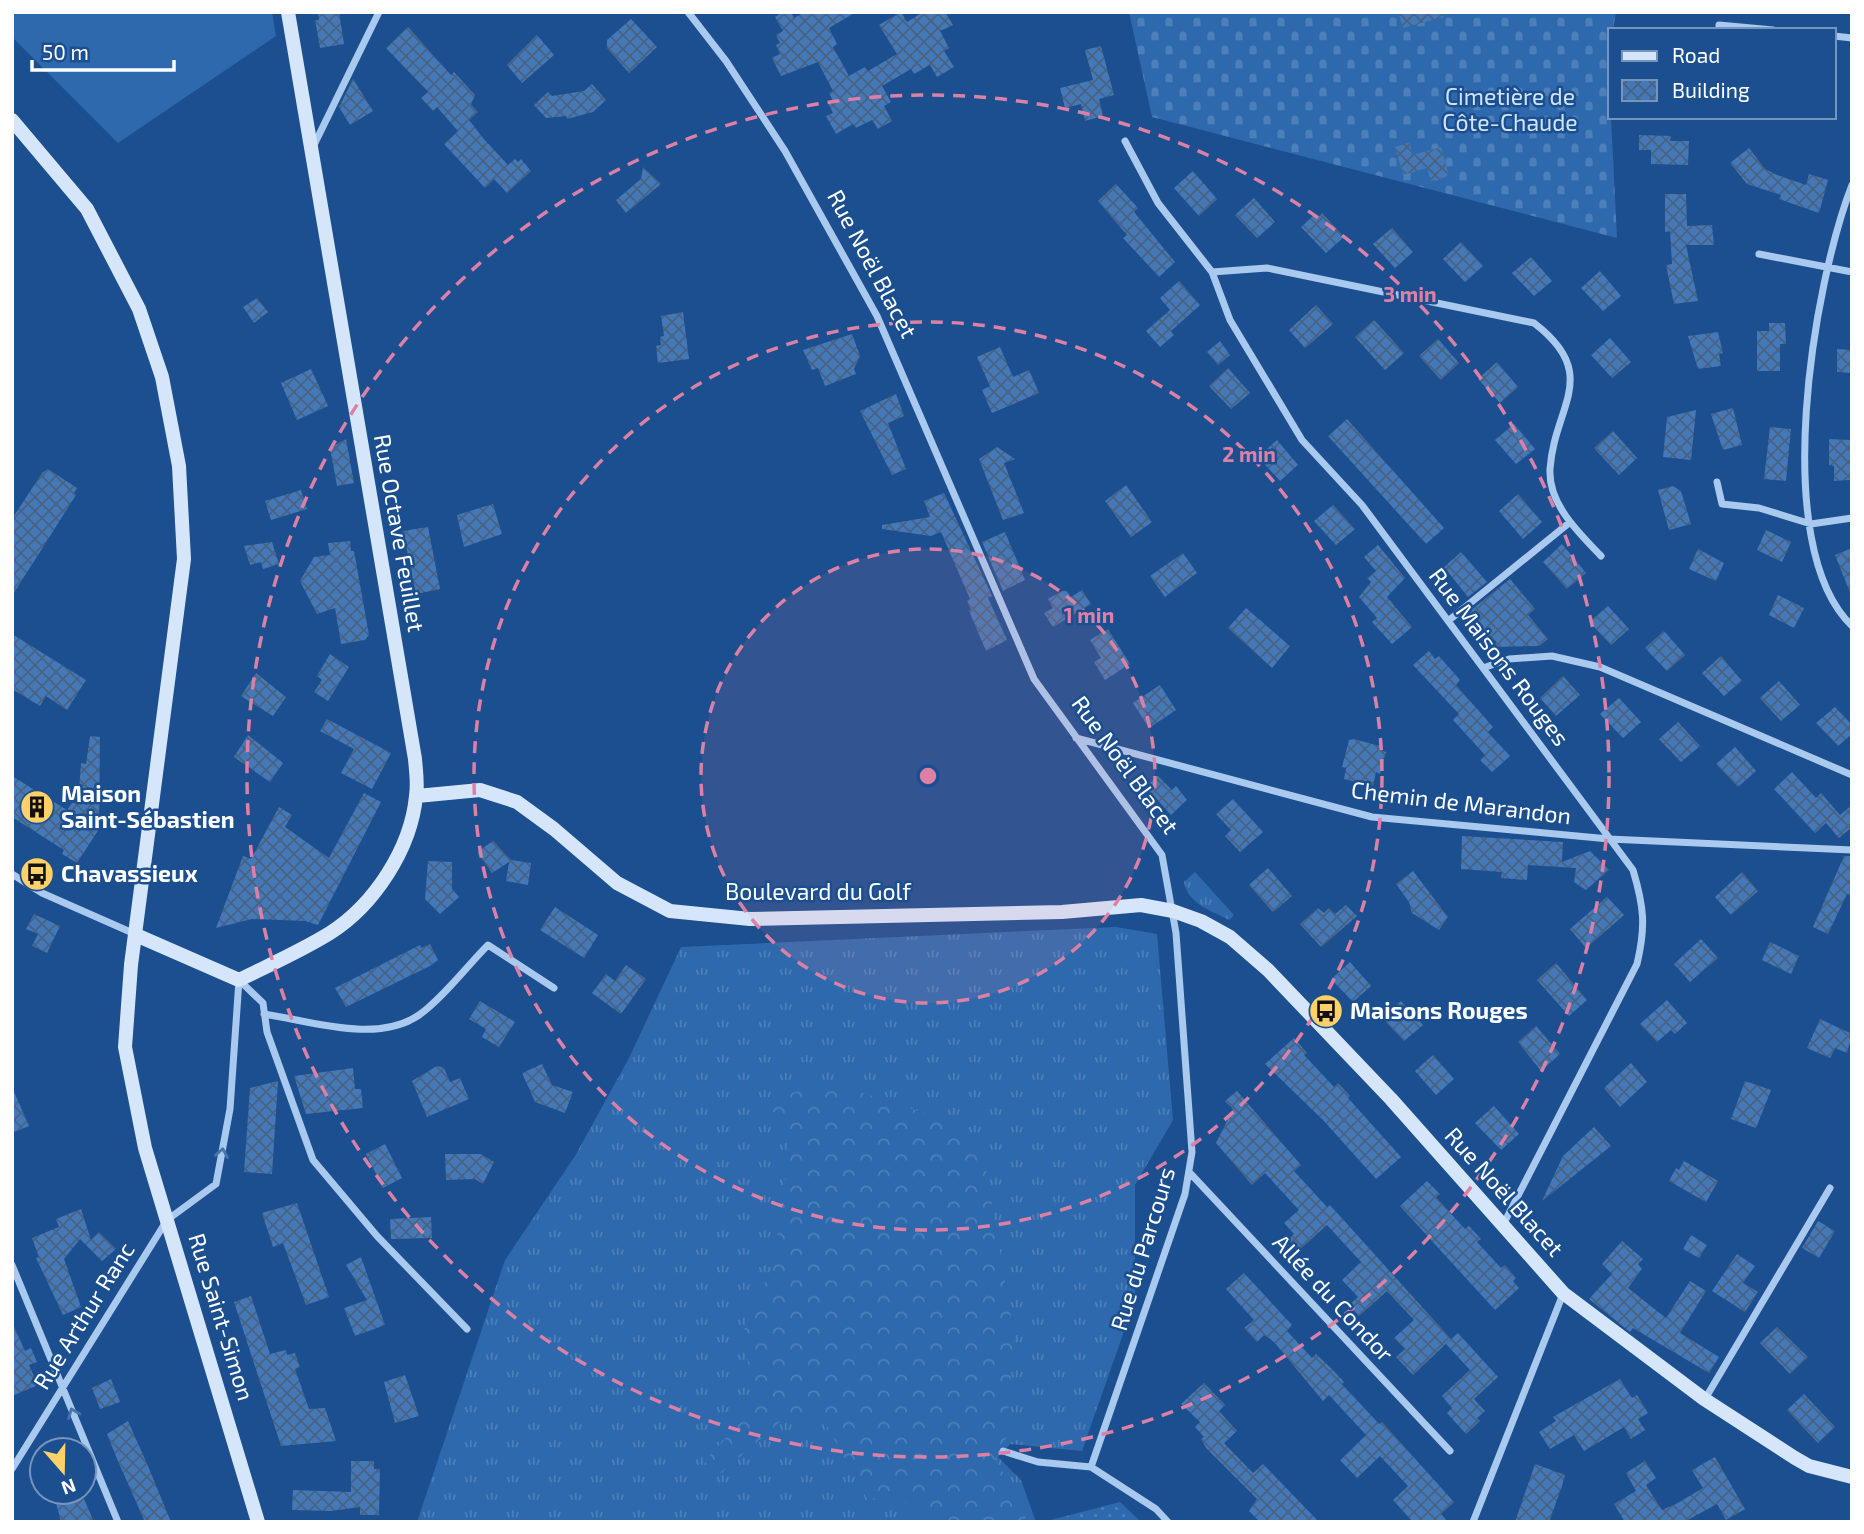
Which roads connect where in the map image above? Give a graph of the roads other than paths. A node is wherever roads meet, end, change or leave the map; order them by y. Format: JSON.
{"nodes":[{"id":1,"x":288,"y":12,"type":"edge"},
{"id":2,"x":379,"y":12,"type":"edge"},
{"id":3,"x":688,"y":12,"type":"edge"},
{"id":4,"x":1719,"y":28,"type":"edge"},
{"id":5,"x":1751,"y":28,"type":"edge"},
{"id":6,"x":12,"y":120,"type":"edge"},
{"id":7,"x":1125,"y":141,"type":"dead end"},
{"id":8,"x":311,"y":151,"type":"junction"},
{"id":9,"x":1852,"y":185,"type":"edge"},
{"id":10,"x":1848,"y":206,"type":"edge"},
{"id":11,"x":1759,"y":254,"type":"dead end"},
{"id":12,"x":1828,"y":268,"type":"junction"},
{"id":13,"x":1212,"y":272,"type":"junction"},
{"id":14,"x":1852,"y":272,"type":"edge"},
{"id":15,"x":1717,"y":482,"type":"dead end"},
{"id":16,"x":1852,"y":518,"type":"edge"},
{"id":17,"x":1569,"y":523,"type":"junction"},
{"id":18,"x":1811,"y":524,"type":"junction"},
{"id":19,"x":1601,"y":556,"type":"dead end"},
{"id":20,"x":1448,"y":621,"type":"junction"},
{"id":21,"x":1852,"y":626,"type":"edge"},
{"id":22,"x":1483,"y":668,"type":"junction"},
{"id":23,"x":1075,"y":738,"type":"junction"},
{"id":24,"x":1852,"y":775,"type":"edge"},
{"id":25,"x":416,"y":796,"type":"junction"},
{"id":26,"x":1609,"y":839,"type":"junction"},
{"id":27,"x":1852,"y":850,"type":"edge"},
{"id":28,"x":12,"y":874,"type":"edge"},
{"id":29,"x":1173,"y":911,"type":"junction"},
{"id":30,"x":136,"y":935,"type":"junction"},
{"id":31,"x":239,"y":980,"type":"junction"},
{"id":32,"x":554,"y":988,"type":"dead end"},
{"id":33,"x":264,"y":1014,"type":"junction"},
{"id":34,"x":1189,"y":1172,"type":"junction"},
{"id":35,"x":1830,"y":1188,"type":"dead end"},
{"id":36,"x":167,"y":1220,"type":"junction"},
{"id":37,"x":1502,"y":1226,"type":"junction"},
{"id":38,"x":12,"y":1265,"type":"edge"},
{"id":39,"x":1563,"y":1293,"type":"junction"},
{"id":40,"x":467,"y":1329,"type":"dead end"},
{"id":41,"x":62,"y":1386,"type":"junction"},
{"id":42,"x":1704,"y":1399,"type":"junction"},
{"id":43,"x":1003,"y":1451,"type":"dead end"},
{"id":44,"x":1450,"y":1451,"type":"dead end"},
{"id":45,"x":1091,"y":1467,"type":"junction"},
{"id":46,"x":12,"y":1469,"type":"edge"},
{"id":47,"x":1852,"y":1476,"type":"edge"},
{"id":48,"x":118,"y":1522,"type":"edge"},
{"id":49,"x":258,"y":1522,"type":"edge"},
{"id":50,"x":1168,"y":1522,"type":"edge"},
{"id":51,"x":1473,"y":1522,"type":"edge"}],
"edges":[{"from":1,"to":8,"type":"street","name":"Rue Octave Feuillet"},
{"from":2,"to":8,"type":"street"},
{"from":3,"to":23,"type":"street","name":"Rue Noël Blacet"},
{"from":4,"to":5,"type":"street"},
{"from":6,"to":30,"type":"street"},
{"from":7,"to":13,"type":"street","name":"Rue Maisons Rouges"},
{"from":8,"to":25,"type":"street","name":"Rue Octave Feuillet"},
{"from":9,"to":10,"type":"street"},
{"from":10,"to":12,"type":"street"},
{"from":11,"to":12,"type":"street"},
{"from":12,"to":14,"type":"street"},
{"from":12,"to":18,"type":"street"},
{"from":13,"to":17,"type":"street"},
{"from":13,"to":20,"type":"street","name":"Rue Maisons Rouges"},
{"from":15,"to":18,"type":"street"},
{"from":16,"to":18,"type":"street"},
{"from":17,"to":19,"type":"street"},
{"from":17,"to":20,"type":"street"},
{"from":18,"to":21,"type":"street"},
{"from":20,"to":22,"type":"street","name":"Rue Maisons Rouges"},
{"from":22,"to":24,"type":"street"},
{"from":22,"to":26,"type":"street","name":"Rue Maisons Rouges"},
{"from":23,"to":26,"type":"street","name":"Chemin de Marandon"},
{"from":23,"to":29,"type":"street","name":"Rue Noël Blacet"},
{"from":25,"to":29,"type":"street","name":"Boulevard du Golf"},
{"from":25,"to":31,"type":"street","name":"Rue Octave Feuillet"},
{"from":26,"to":27,"type":"street","name":"Chemin de Marandon"},
{"from":26,"to":37,"type":"street","name":"Rue Maisons Rouges"},
{"from":28,"to":30,"type":"street"},
{"from":29,"to":34,"type":"street","name":"Rue du Parcours"},
{"from":29,"to":37,"type":"street","name":"Rue Noël Blacet"},
{"from":30,"to":31,"type":"street"},
{"from":30,"to":36,"type":"street"},
{"from":31,"to":33,"type":"street"},
{"from":36,"to":31,"type":"street","name":"Rue Saint-Simon","one_way":true},
{"from":32,"to":33,"type":"street"},
{"from":33,"to":40,"type":"street"},
{"from":34,"to":44,"type":"street","name":"Allée du Condor"},
{"from":34,"to":45,"type":"street","name":"Rue du Parcours"},
{"from":35,"to":42,"type":"street"},
{"from":36,"to":41,"type":"street","name":"Rue Arthur Ranc"},
{"from":36,"to":49,"type":"street","name":"Rue Saint-Simon"},
{"from":37,"to":39,"type":"street","name":"Rue Noël Blacet"},
{"from":38,"to":41,"type":"street"},
{"from":39,"to":42,"type":"street","name":"Rue Noël Blacet"},
{"from":39,"to":51,"type":"street"},
{"from":41,"to":46,"type":"street","name":"Rue Arthur Ranc"},
{"from":48,"to":41,"type":"street","one_way":true},
{"from":42,"to":47,"type":"street","name":"Rue Noël Blacet"},
{"from":43,"to":45,"type":"street"},
{"from":45,"to":50,"type":"street"}]}
